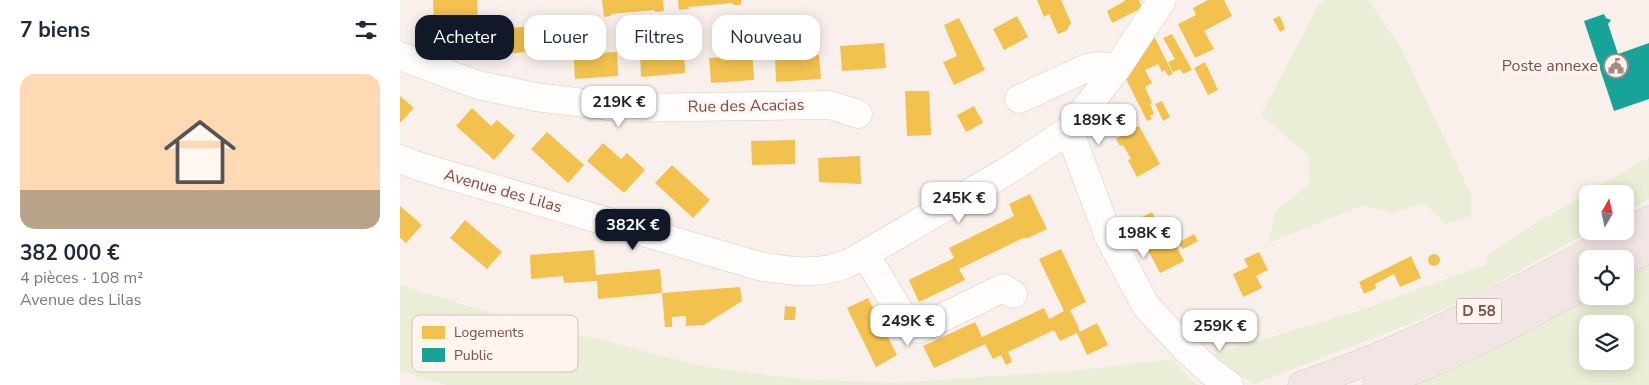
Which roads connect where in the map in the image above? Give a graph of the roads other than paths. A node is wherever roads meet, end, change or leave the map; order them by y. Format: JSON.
{"nodes":[{"id":1,"x":1162,"y":0,"type":"edge"},
{"id":2,"x":400,"y":56,"type":"edge"},
{"id":3,"x":1117,"y":68,"type":"junction"},
{"id":4,"x":1019,"y":100,"type":"dead end"},
{"id":5,"x":858,"y":114,"type":"dead end"},
{"id":6,"x":1069,"y":130,"type":"junction"},
{"id":7,"x":1029,"y":156,"type":"junction"},
{"id":8,"x":400,"y":159,"type":"edge"},
{"id":9,"x":1087,"y":178,"type":"junction"},
{"id":10,"x":1649,"y":220,"type":"edge"},
{"id":11,"x":1649,"y":248,"type":"edge"},
{"id":12,"x":866,"y":254,"type":"junction"},
{"id":13,"x":1634,"y":257,"type":"edge"},
{"id":14,"x":1579,"y":288,"type":"edge"},
{"id":15,"x":1014,"y":294,"type":"dead end"},
{"id":16,"x":1229,"y":385,"type":"edge"},
{"id":17,"x":1302,"y":385,"type":"edge"},
{"id":18,"x":1377,"y":385,"type":"edge"}],
"edges":[{"from":1,"to":3,"type":"street","name":"Avenue des Lilas"},
{"from":2,"to":5,"type":"street","name":"Rue des Acacias"},
{"from":3,"to":4,"type":"street"},
{"from":3,"to":6,"type":"street","name":"Avenue des Lilas"},
{"from":6,"to":7,"type":"street","name":"Avenue des Lilas"},
{"from":6,"to":9,"type":"street"},
{"from":7,"to":9,"type":"street"},
{"from":7,"to":12,"type":"street","name":"Avenue des Lilas"},
{"from":8,"to":12,"type":"street","name":"Avenue des Lilas"},
{"from":9,"to":16,"type":"street"},
{"from":10,"to":17,"type":"highway","number":"D 58"},
{"from":11,"to":13,"type":"highway"},
{"from":12,"to":15,"type":"street"},
{"from":14,"to":18,"type":"highway","number":"D 58"}]}
